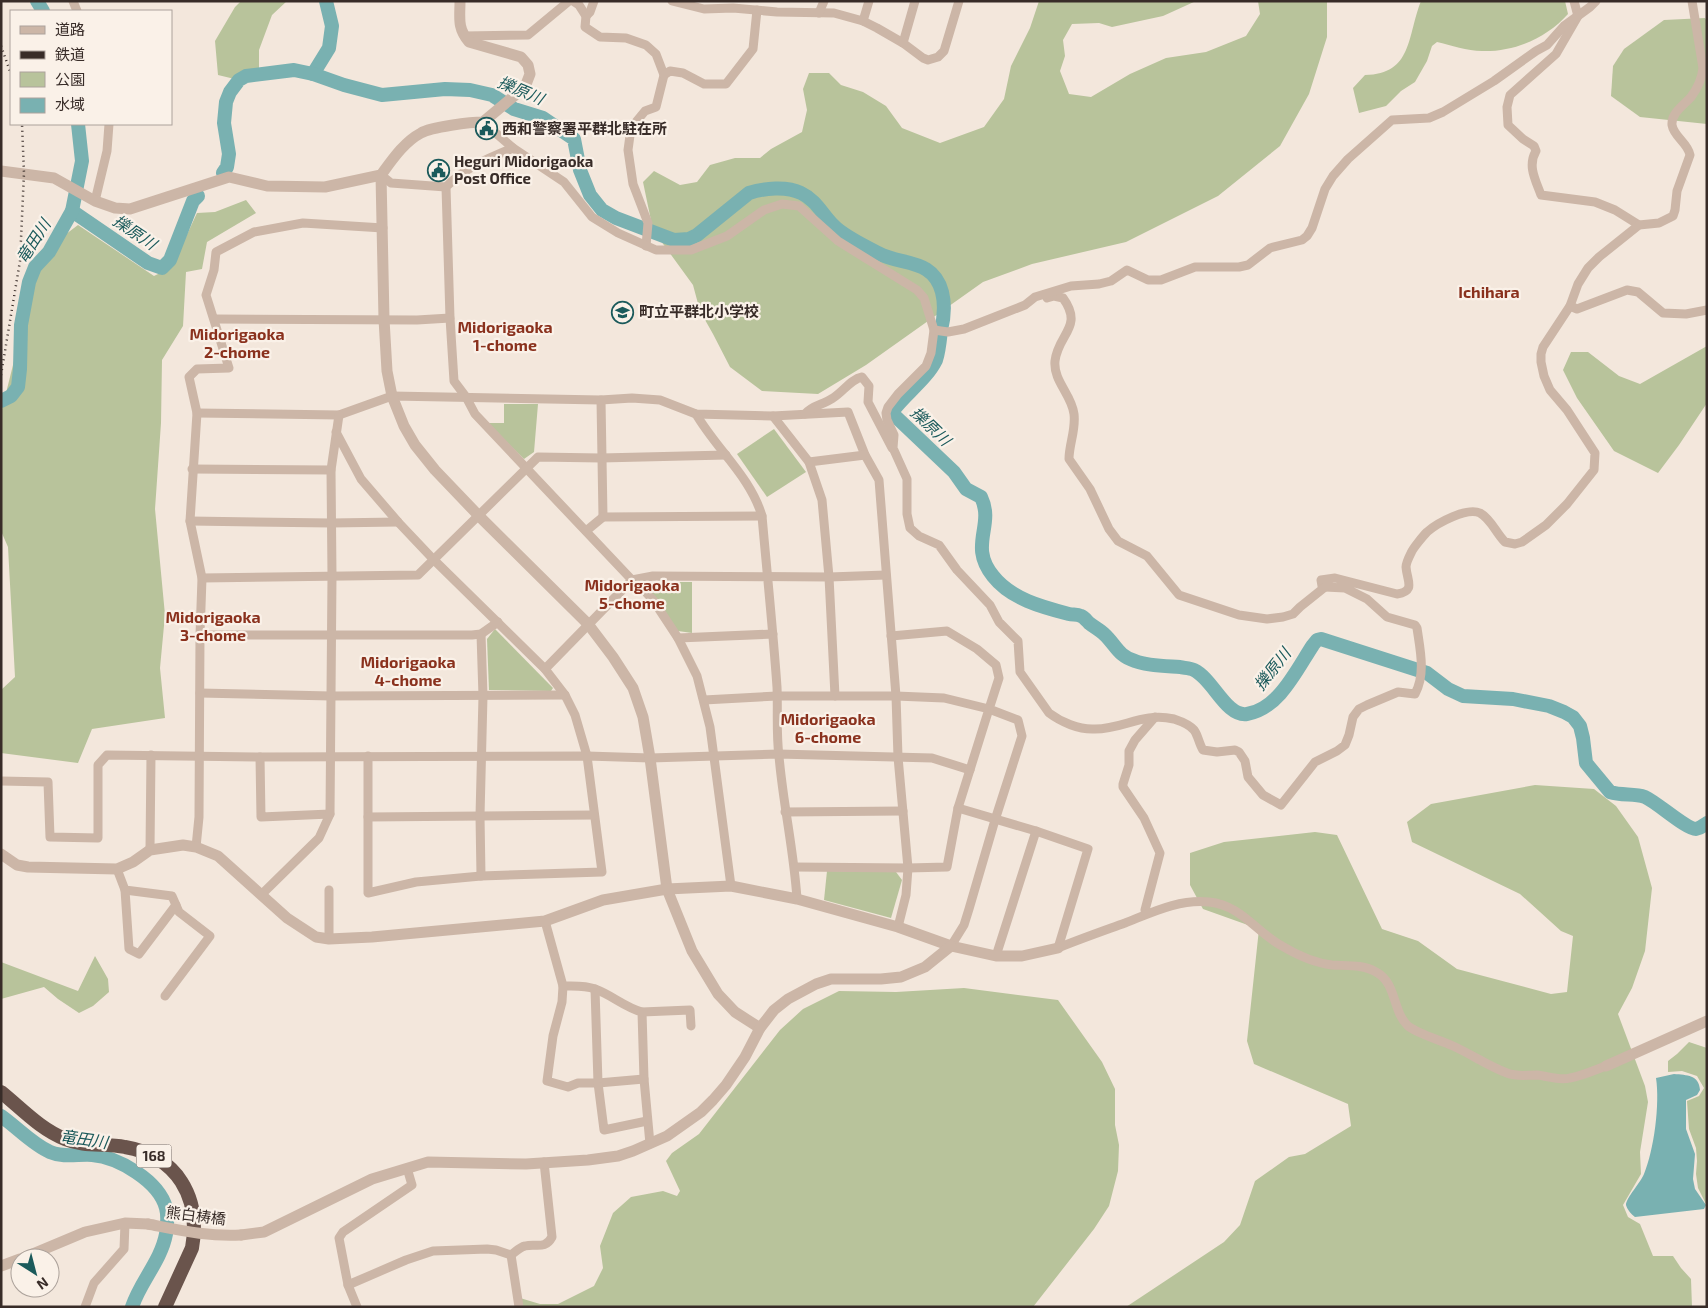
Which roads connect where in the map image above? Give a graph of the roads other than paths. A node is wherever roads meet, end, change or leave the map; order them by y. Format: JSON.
{"nodes":[{"id":1,"x":460,"y":1,"type":"edge"},
{"id":2,"x":569,"y":1,"type":"edge"},
{"id":3,"x":573,"y":1,"type":"edge"},
{"id":4,"x":594,"y":1,"type":"edge"},
{"id":5,"x":672,"y":1,"type":"edge"},
{"id":6,"x":780,"y":1,"type":"edge"},
{"id":7,"x":824,"y":1,"type":"edge"},
{"id":8,"x":869,"y":1,"type":"edge"},
{"id":9,"x":915,"y":1,"type":"edge"},
{"id":10,"x":959,"y":1,"type":"edge"},
{"id":11,"x":1574,"y":1,"type":"edge"},
{"id":12,"x":1596,"y":1,"type":"edge"},
{"id":13,"x":1692,"y":1,"type":"edge"},
{"id":14,"x":688,"y":3,"type":"edge"},
{"id":15,"x":734,"y":5,"type":"edge"},
{"id":16,"x":757,"y":10,"type":"junction"},
{"id":17,"x":777,"y":12,"type":"junction"},
{"id":18,"x":819,"y":13,"type":"junction"},
{"id":19,"x":586,"y":16,"type":"junction"},
{"id":20,"x":1578,"y":16,"type":"junction"},
{"id":21,"x":863,"y":21,"type":"junction"},
{"id":22,"x":464,"y":36,"type":"junction"},
{"id":23,"x":903,"y":43,"type":"junction"},
{"id":24,"x":1705,"y":60,"type":"edge"},
{"id":25,"x":664,"y":75,"type":"junction"},
{"id":26,"x":488,"y":118,"type":"junction"},
{"id":27,"x":110,"y":125,"type":"edge"},
{"id":28,"x":513,"y":148,"type":"junction"},
{"id":29,"x":1,"y":172,"type":"edge"},
{"id":30,"x":381,"y":175,"type":"junction"},
{"id":31,"x":446,"y":187,"type":"junction"},
{"id":32,"x":91,"y":199,"type":"junction"},
{"id":33,"x":1639,"y":225,"type":"junction"},
{"id":34,"x":383,"y":228,"type":"junction"},
{"id":35,"x":646,"y":241,"type":"junction"},
{"id":36,"x":1025,"y":305,"type":"junction"},
{"id":37,"x":1570,"y":306,"type":"junction"},
{"id":38,"x":1707,"y":310,"type":"edge"},
{"id":39,"x":450,"y":318,"type":"junction"},
{"id":40,"x":214,"y":319,"type":"junction"},
{"id":41,"x":384,"y":319,"type":"junction"},
{"id":42,"x":939,"y":331,"type":"junction"},
{"id":43,"x":392,"y":396,"type":"junction"},
{"id":44,"x":466,"y":397,"type":"junction"},
{"id":45,"x":601,"y":400,"type":"junction"},
{"id":46,"x":197,"y":413,"type":"junction"},
{"id":47,"x":696,"y":414,"type":"junction"},
{"id":48,"x":805,"y":414,"type":"junction"},
{"id":49,"x":338,"y":415,"type":"junction"},
{"id":50,"x":773,"y":416,"type":"junction"},
{"id":51,"x":336,"y":432,"type":"junction"},
{"id":52,"x":893,"y":448,"type":"junction"},
{"id":53,"x":726,"y":455,"type":"junction"},
{"id":54,"x":864,"y":455,"type":"junction"},
{"id":55,"x":601,"y":458,"type":"junction"},
{"id":56,"x":809,"y":462,"type":"junction"},
{"id":57,"x":192,"y":469,"type":"junction"},
{"id":58,"x":331,"y":470,"type":"junction"},
{"id":59,"x":527,"y":470,"type":"junction"},
{"id":60,"x":479,"y":516,"type":"junction"},
{"id":61,"x":762,"y":516,"type":"junction"},
{"id":62,"x":603,"y":517,"type":"junction"},
{"id":63,"x":190,"y":521,"type":"junction"},
{"id":64,"x":398,"y":522,"type":"junction"},
{"id":65,"x":331,"y":523,"type":"junction"},
{"id":66,"x":586,"y":531,"type":"junction"},
{"id":67,"x":433,"y":560,"type":"junction"},
{"id":68,"x":886,"y":575,"type":"junction"},
{"id":69,"x":332,"y":576,"type":"junction"},
{"id":70,"x":767,"y":577,"type":"junction"},
{"id":71,"x":829,"y":577,"type":"junction"},
{"id":72,"x":202,"y":578,"type":"junction"},
{"id":73,"x":632,"y":580,"type":"junction"},
{"id":74,"x":1325,"y":587,"type":"junction"},
{"id":75,"x":498,"y":622,"type":"junction"},
{"id":76,"x":588,"y":624,"type":"junction"},
{"id":77,"x":481,"y":634,"type":"junction"},
{"id":78,"x":773,"y":634,"type":"junction"},
{"id":79,"x":331,"y":635,"type":"junction"},
{"id":80,"x":200,"y":636,"type":"junction"},
{"id":81,"x":891,"y":636,"type":"junction"},
{"id":82,"x":678,"y":638,"type":"junction"},
{"id":83,"x":545,"y":669,"type":"junction"},
{"id":84,"x":200,"y":693,"type":"junction"},
{"id":85,"x":331,"y":696,"type":"junction"},
{"id":86,"x":483,"y":696,"type":"junction"},
{"id":87,"x":565,"y":696,"type":"junction"},
{"id":88,"x":777,"y":696,"type":"junction"},
{"id":89,"x":835,"y":696,"type":"junction"},
{"id":90,"x":896,"y":696,"type":"junction"},
{"id":91,"x":704,"y":700,"type":"junction"},
{"id":92,"x":989,"y":709,"type":"junction"},
{"id":93,"x":1155,"y":717,"type":"junction"},
{"id":94,"x":778,"y":754,"type":"junction"},
{"id":95,"x":151,"y":755,"type":"junction"},
{"id":96,"x":199,"y":756,"type":"junction"},
{"id":97,"x":331,"y":756,"type":"junction"},
{"id":98,"x":368,"y":756,"type":"junction"},
{"id":99,"x":482,"y":756,"type":"junction"},
{"id":100,"x":587,"y":756,"type":"junction"},
{"id":101,"x":714,"y":756,"type":"junction"},
{"id":102,"x":260,"y":757,"type":"junction"},
{"id":103,"x":898,"y":757,"type":"junction"},
{"id":104,"x":650,"y":758,"type":"junction"},
{"id":105,"x":970,"y":770,"type":"junction"},
{"id":106,"x":1,"y":782,"type":"edge"},
{"id":107,"x":958,"y":808,"type":"junction"},
{"id":108,"x":904,"y":811,"type":"junction"},
{"id":109,"x":785,"y":812,"type":"junction"},
{"id":110,"x":330,"y":814,"type":"junction"},
{"id":111,"x":594,"y":814,"type":"junction"},
{"id":112,"x":480,"y":816,"type":"junction"},
{"id":113,"x":368,"y":817,"type":"junction"},
{"id":114,"x":995,"y":820,"type":"junction"},
{"id":115,"x":1036,"y":831,"type":"junction"},
{"id":116,"x":196,"y":847,"type":"junction"},
{"id":117,"x":150,"y":850,"type":"junction"},
{"id":118,"x":1,"y":854,"type":"edge"},
{"id":119,"x":795,"y":867,"type":"junction"},
{"id":120,"x":908,"y":868,"type":"junction"},
{"id":121,"x":117,"y":869,"type":"junction"},
{"id":122,"x":481,"y":876,"type":"junction"},
{"id":123,"x":731,"y":886,"type":"junction"},
{"id":124,"x":667,"y":889,"type":"junction"},
{"id":125,"x":125,"y":890,"type":"junction"},
{"id":126,"x":329,"y":890,"type":"dead end"},
{"id":127,"x":261,"y":895,"type":"junction"},
{"id":128,"x":797,"y":899,"type":"junction"},
{"id":129,"x":176,"y":905,"type":"junction"},
{"id":130,"x":1146,"y":913,"type":"junction"},
{"id":131,"x":545,"y":921,"type":"junction"},
{"id":132,"x":898,"y":927,"type":"junction"},
{"id":133,"x":329,"y":939,"type":"junction"},
{"id":134,"x":951,"y":946,"type":"junction"},
{"id":135,"x":1058,"y":948,"type":"junction"},
{"id":136,"x":996,"y":956,"type":"junction"},
{"id":137,"x":563,"y":986,"type":"junction"},
{"id":138,"x":595,"y":989,"type":"junction"},
{"id":139,"x":165,"y":996,"type":"dead end"},
{"id":140,"x":642,"y":1012,"type":"junction"},
{"id":141,"x":1707,"y":1020,"type":"edge"},
{"id":142,"x":691,"y":1026,"type":"dead end"},
{"id":143,"x":760,"y":1028,"type":"junction"},
{"id":144,"x":1606,"y":1066,"type":"joint"},
{"id":145,"x":644,"y":1079,"type":"junction"},
{"id":146,"x":598,"y":1084,"type":"junction"},
{"id":147,"x":1,"y":1092,"type":"edge"},
{"id":148,"x":647,"y":1121,"type":"junction"},
{"id":149,"x":650,"y":1144,"type":"junction"},
{"id":150,"x":544,"y":1162,"type":"junction"},
{"id":151,"x":407,"y":1168,"type":"junction"},
{"id":152,"x":125,"y":1223,"type":"junction"},
{"id":153,"x":48,"y":1248,"type":"edge"},
{"id":154,"x":511,"y":1255,"type":"junction"},
{"id":155,"x":348,"y":1285,"type":"junction"},
{"id":156,"x":85,"y":1307,"type":"edge"},
{"id":157,"x":165,"y":1307,"type":"edge"},
{"id":158,"x":357,"y":1307,"type":"edge"},
{"id":159,"x":519,"y":1307,"type":"edge"}],
"edges":[{"from":1,"to":22,"type":"street"},
{"from":2,"to":22,"type":"street"},
{"from":3,"to":19,"type":"street"},
{"from":4,"to":19,"type":"street"},
{"from":5,"to":14,"type":"street"},
{"from":6,"to":17,"type":"street"},
{"from":7,"to":18,"type":"street"},
{"from":8,"to":21,"type":"street"},
{"from":9,"to":23,"type":"street"},
{"from":10,"to":23,"type":"street"},
{"from":11,"to":20,"type":"street"},
{"from":12,"to":20,"type":"street"},
{"from":13,"to":24,"type":"street"},
{"from":14,"to":15,"type":"street"},
{"from":15,"to":16,"type":"street"},
{"from":16,"to":17,"type":"street"},
{"from":16,"to":25,"type":"street"},
{"from":17,"to":18,"type":"street"},
{"from":18,"to":21,"type":"street"},
{"from":19,"to":25,"type":"street"},
{"from":20,"to":33,"type":"street"},
{"from":20,"to":36,"type":"street"},
{"from":21,"to":23,"type":"street"},
{"from":22,"to":26,"type":"street"},
{"from":24,"to":33,"type":"street"},
{"from":25,"to":35,"type":"street"},
{"from":26,"to":28,"type":"street"},
{"from":26,"to":30,"type":"street"},
{"from":27,"to":32,"type":"street"},
{"from":28,"to":31,"type":"street"},
{"from":28,"to":35,"type":"street"},
{"from":29,"to":32,"type":"street"},
{"from":30,"to":31,"type":"street"},
{"from":30,"to":32,"type":"street"},
{"from":30,"to":34,"type":"street"},
{"from":31,"to":39,"type":"street"},
{"from":33,"to":37,"type":"street"},
{"from":34,"to":40,"type":"street"},
{"from":34,"to":41,"type":"street"},
{"from":35,"to":42,"type":"street"},
{"from":36,"to":42,"type":"street"},
{"from":36,"to":74,"type":"street"},
{"from":37,"to":38,"type":"street"},
{"from":37,"to":74,"type":"street"},
{"from":39,"to":41,"type":"street"},
{"from":39,"to":44,"type":"street"},
{"from":40,"to":41,"type":"street"},
{"from":40,"to":46,"type":"street"},
{"from":41,"to":43,"type":"street"},
{"from":42,"to":52,"type":"street"},
{"from":43,"to":44,"type":"street"},
{"from":43,"to":49,"type":"street"},
{"from":43,"to":60,"type":"street"},
{"from":44,"to":45,"type":"street"},
{"from":44,"to":59,"type":"street"},
{"from":45,"to":47,"type":"street"},
{"from":45,"to":55,"type":"street"},
{"from":46,"to":49,"type":"street"},
{"from":46,"to":57,"type":"street"},
{"from":47,"to":50,"type":"street"},
{"from":47,"to":53,"type":"street"},
{"from":48,"to":50,"type":"street"},
{"from":48,"to":52,"type":"street"},
{"from":48,"to":54,"type":"street"},
{"from":49,"to":51,"type":"street"},
{"from":50,"to":56,"type":"street"},
{"from":51,"to":58,"type":"street"},
{"from":51,"to":64,"type":"street"},
{"from":52,"to":93,"type":"street"},
{"from":53,"to":55,"type":"street"},
{"from":53,"to":61,"type":"street"},
{"from":54,"to":56,"type":"street"},
{"from":54,"to":68,"type":"street"},
{"from":55,"to":59,"type":"street"},
{"from":55,"to":62,"type":"street"},
{"from":56,"to":71,"type":"street"},
{"from":57,"to":58,"type":"street"},
{"from":57,"to":63,"type":"street"},
{"from":58,"to":65,"type":"street"},
{"from":59,"to":60,"type":"street"},
{"from":59,"to":66,"type":"street"},
{"from":60,"to":67,"type":"street"},
{"from":60,"to":76,"type":"street"},
{"from":61,"to":62,"type":"street"},
{"from":61,"to":70,"type":"street"},
{"from":62,"to":66,"type":"street"},
{"from":63,"to":65,"type":"street"},
{"from":63,"to":72,"type":"street"},
{"from":64,"to":65,"type":"street"},
{"from":64,"to":67,"type":"street"},
{"from":65,"to":69,"type":"street"},
{"from":66,"to":73,"type":"street"},
{"from":67,"to":69,"type":"street"},
{"from":67,"to":75,"type":"street"},
{"from":68,"to":71,"type":"street"},
{"from":68,"to":81,"type":"street"},
{"from":69,"to":72,"type":"street"},
{"from":69,"to":79,"type":"street"},
{"from":70,"to":71,"type":"street"},
{"from":70,"to":73,"type":"street"},
{"from":70,"to":78,"type":"street"},
{"from":71,"to":89,"type":"street"},
{"from":72,"to":80,"type":"street"},
{"from":73,"to":76,"type":"street"},
{"from":73,"to":82,"type":"street"},
{"from":74,"to":93,"type":"street"},
{"from":75,"to":77,"type":"street"},
{"from":75,"to":83,"type":"street"},
{"from":76,"to":83,"type":"street"},
{"from":76,"to":104,"type":"street"},
{"from":77,"to":79,"type":"street"},
{"from":77,"to":86,"type":"street"},
{"from":78,"to":82,"type":"street"},
{"from":78,"to":88,"type":"street"},
{"from":79,"to":80,"type":"street"},
{"from":79,"to":85,"type":"street"},
{"from":80,"to":84,"type":"street"},
{"from":81,"to":90,"type":"street"},
{"from":81,"to":92,"type":"street"},
{"from":82,"to":91,"type":"street"},
{"from":83,"to":87,"type":"street"},
{"from":84,"to":85,"type":"street"},
{"from":84,"to":96,"type":"street"},
{"from":85,"to":86,"type":"street"},
{"from":85,"to":97,"type":"street"},
{"from":86,"to":87,"type":"street"},
{"from":86,"to":99,"type":"street"},
{"from":87,"to":100,"type":"street"},
{"from":88,"to":89,"type":"street"},
{"from":88,"to":91,"type":"street"},
{"from":88,"to":94,"type":"street"},
{"from":89,"to":90,"type":"street"},
{"from":90,"to":92,"type":"street"},
{"from":90,"to":103,"type":"street"},
{"from":91,"to":101,"type":"street"},
{"from":92,"to":105,"type":"street"},
{"from":92,"to":114,"type":"street"},
{"from":93,"to":130,"type":"street"},
{"from":94,"to":101,"type":"street"},
{"from":94,"to":103,"type":"street"},
{"from":94,"to":109,"type":"street"},
{"from":95,"to":96,"type":"street"},
{"from":95,"to":106,"type":"street"},
{"from":95,"to":117,"type":"street"},
{"from":96,"to":102,"type":"street"},
{"from":96,"to":116,"type":"street"},
{"from":97,"to":98,"type":"street"},
{"from":97,"to":102,"type":"street"},
{"from":97,"to":110,"type":"street"},
{"from":98,"to":99,"type":"street"},
{"from":98,"to":113,"type":"street"},
{"from":99,"to":100,"type":"street"},
{"from":99,"to":112,"type":"street"},
{"from":100,"to":104,"type":"street"},
{"from":100,"to":111,"type":"street"},
{"from":101,"to":104,"type":"street"},
{"from":101,"to":123,"type":"street"},
{"from":102,"to":110,"type":"street"},
{"from":103,"to":105,"type":"street"},
{"from":103,"to":108,"type":"street"},
{"from":104,"to":124,"type":"street"},
{"from":105,"to":107,"type":"street"},
{"from":107,"to":114,"type":"street"},
{"from":107,"to":120,"type":"street"},
{"from":108,"to":109,"type":"street"},
{"from":108,"to":120,"type":"street"},
{"from":109,"to":119,"type":"street"},
{"from":110,"to":127,"type":"street"},
{"from":111,"to":112,"type":"street"},
{"from":111,"to":122,"type":"street"},
{"from":112,"to":113,"type":"street"},
{"from":112,"to":122,"type":"street"},
{"from":113,"to":122,"type":"street"},
{"from":114,"to":115,"type":"street"},
{"from":114,"to":134,"type":"street"},
{"from":115,"to":135,"type":"street"},
{"from":115,"to":136,"type":"street"},
{"from":116,"to":117,"type":"street"},
{"from":116,"to":127,"type":"street"},
{"from":117,"to":121,"type":"street"},
{"from":118,"to":121,"type":"street"},
{"from":119,"to":120,"type":"street"},
{"from":119,"to":128,"type":"street"},
{"from":120,"to":132,"type":"street"},
{"from":121,"to":125,"type":"street"},
{"from":123,"to":124,"type":"street"},
{"from":123,"to":128,"type":"street"},
{"from":124,"to":131,"type":"street"},
{"from":124,"to":143,"type":"street"},
{"from":125,"to":129,"type":"street"},
{"from":125,"to":129,"type":"street"},
{"from":126,"to":133,"type":"street"},
{"from":127,"to":133,"type":"street"},
{"from":128,"to":132,"type":"street"},
{"from":129,"to":139,"type":"street"},
{"from":130,"to":135,"type":"street"},
{"from":130,"to":144,"type":"street"},
{"from":131,"to":133,"type":"street"},
{"from":131,"to":137,"type":"street"},
{"from":132,"to":134,"type":"street"},
{"from":134,"to":136,"type":"street"},
{"from":134,"to":143,"type":"street","name":"熊白梼橋"},
{"from":135,"to":136,"type":"street"},
{"from":137,"to":138,"type":"street"},
{"from":137,"to":146,"type":"street"},
{"from":138,"to":140,"type":"street"},
{"from":138,"to":146,"type":"street"},
{"from":140,"to":142,"type":"street"},
{"from":140,"to":145,"type":"street"},
{"from":141,"to":144,"type":"street"},
{"from":143,"to":149,"type":"street","name":"熊白梼橋"},
{"from":145,"to":146,"type":"street"},
{"from":145,"to":148,"type":"street"},
{"from":146,"to":148,"type":"street"},
{"from":147,"to":157,"type":"highway","number":"168"},
{"from":148,"to":149,"type":"street"},
{"from":149,"to":150,"type":"street","name":"熊白梼橋"},
{"from":150,"to":151,"type":"street","name":"熊白梼橋"},
{"from":150,"to":154,"type":"street"},
{"from":151,"to":152,"type":"street","name":"熊白梼橋","bridge":true},
{"from":151,"to":155,"type":"street"},
{"from":152,"to":153,"type":"street","name":"熊白梼橋"},
{"from":152,"to":156,"type":"street"},
{"from":154,"to":155,"type":"street"},
{"from":154,"to":159,"type":"street"},
{"from":155,"to":158,"type":"street"}]}
